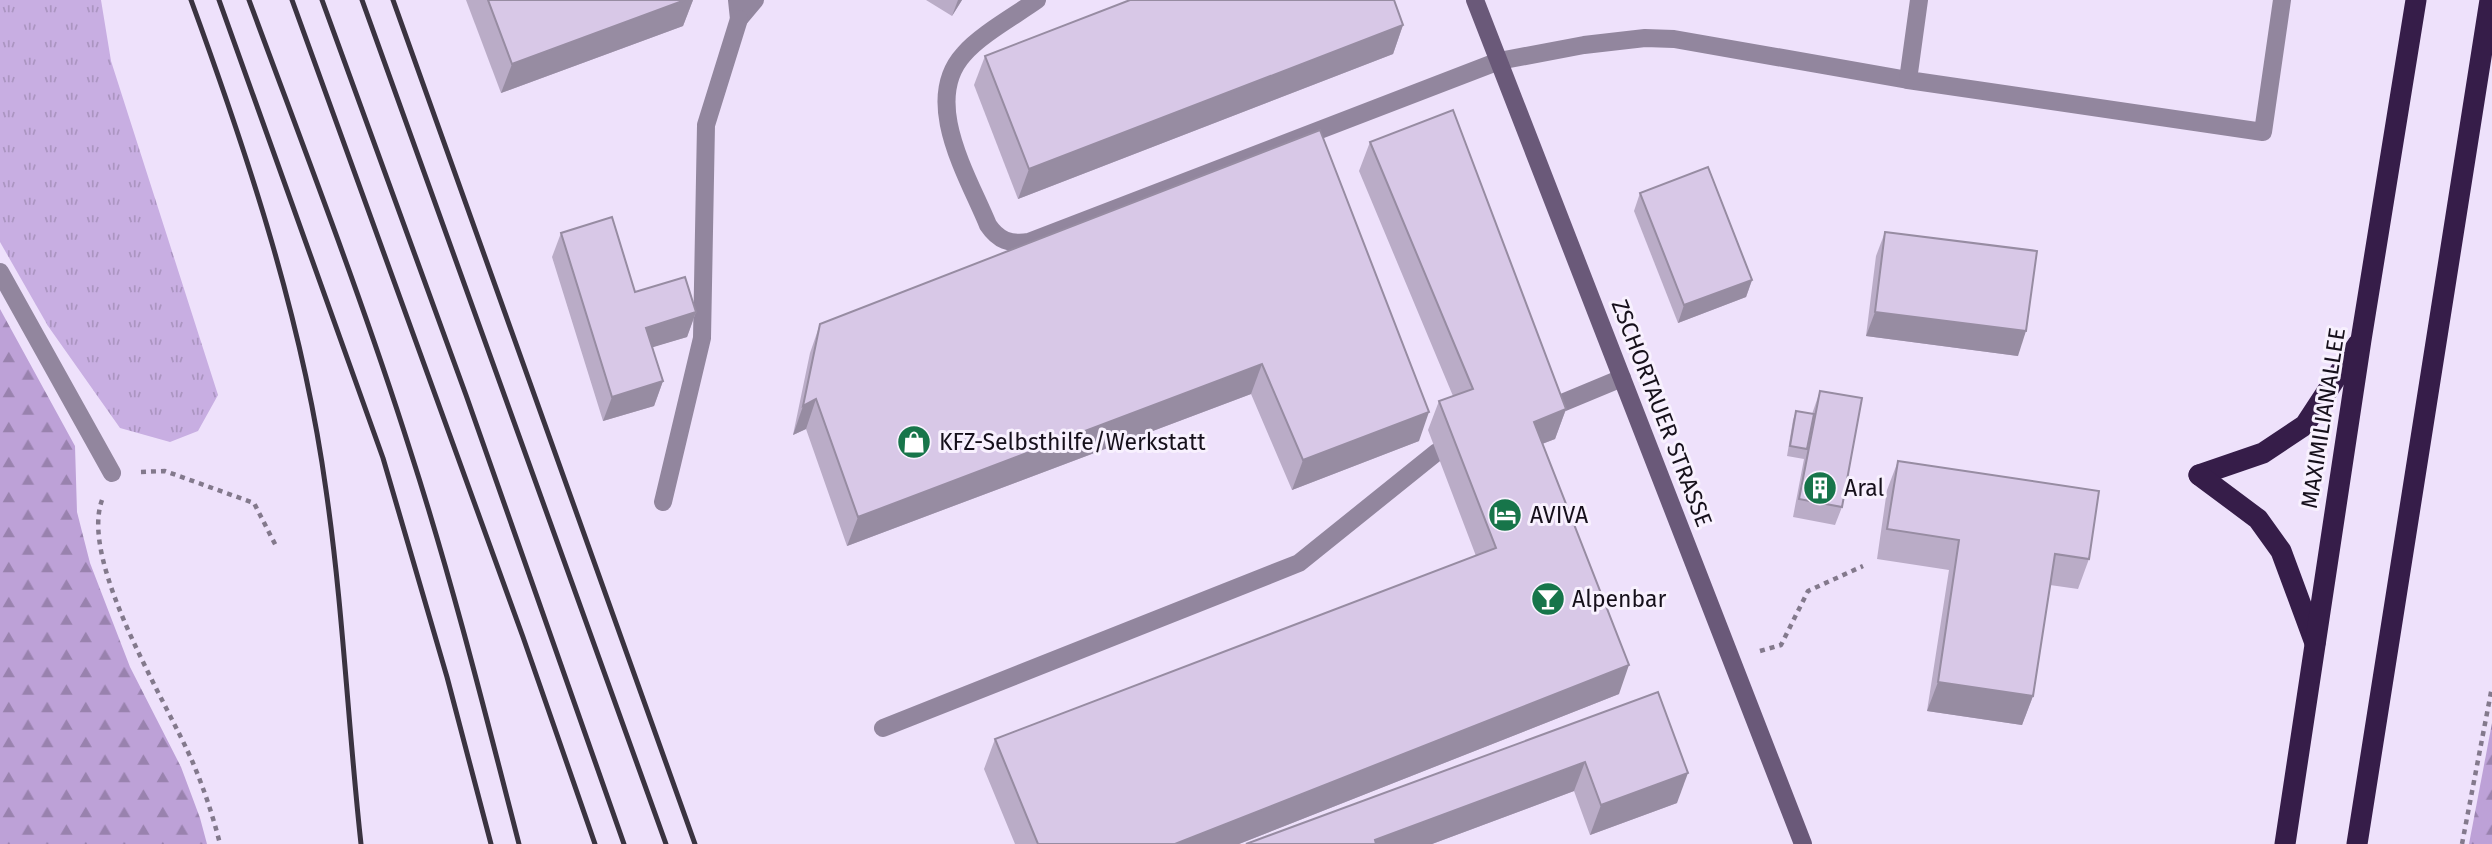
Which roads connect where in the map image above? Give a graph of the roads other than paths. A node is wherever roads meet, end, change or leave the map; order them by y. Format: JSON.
{"nodes":[{"id":1,"x":737,"y":0,"type":"edge"},
{"id":2,"x":755,"y":0,"type":"edge"},
{"id":3,"x":1037,"y":0,"type":"edge"},
{"id":4,"x":1475,"y":0,"type":"edge"},
{"id":5,"x":1919,"y":0,"type":"edge"},
{"id":6,"x":2282,"y":0,"type":"edge"},
{"id":7,"x":2416,"y":0,"type":"edge"},
{"id":8,"x":2490,"y":0,"type":"edge"},
{"id":9,"x":739,"y":19,"type":"junction"},
{"id":10,"x":1499,"y":61,"type":"junction"},
{"id":11,"x":1908,"y":80,"type":"junction"},
{"id":12,"x":0,"y":272,"type":"edge"},
{"id":13,"x":2361,"y":340,"type":"junction"},
{"id":14,"x":1622,"y":378,"type":"junction"},
{"id":15,"x":1545,"y":410,"type":"edge"},
{"id":16,"x":1437,"y":453,"type":"dead end"},
{"id":17,"x":112,"y":473,"type":"road end"},
{"id":18,"x":663,"y":502,"type":"dead end"},
{"id":19,"x":2316,"y":645,"type":"junction"},
{"id":20,"x":883,"y":727,"type":"dead end"},
{"id":21,"x":1803,"y":844,"type":"edge"},
{"id":22,"x":2285,"y":844,"type":"edge"},
{"id":23,"x":2357,"y":844,"type":"edge"}],
"edges":[{"from":1,"to":9,"type":"lane"},
{"from":2,"to":9,"type":"lane"},
{"from":3,"to":10,"type":"lane"},
{"from":4,"to":10,"type":"street","name":"ZSCHORTAUER STRASSE"},
{"from":5,"to":11,"type":"lane"},
{"from":6,"to":11,"type":"lane"},
{"from":7,"to":13,"type":"highway","name":"MAXIMILIANALLEE"},
{"from":8,"to":23,"type":"highway"},
{"from":9,"to":18,"type":"lane"},
{"from":10,"to":11,"type":"lane"},
{"from":10,"to":14,"type":"street","name":"ZSCHORTAUER STRASSE"},
{"from":12,"to":17,"type":"lane"},
{"from":13,"to":19,"type":"highway","name":"MAXIMILIANALLEE"},
{"from":13,"to":19,"type":"highway"},
{"from":14,"to":15,"type":"lane"},
{"from":14,"to":21,"type":"street","name":"ZSCHORTAUER STRASSE"},
{"from":16,"to":20,"type":"lane"},
{"from":19,"to":22,"type":"highway","name":"MAXIMILIANALLEE"}]}
